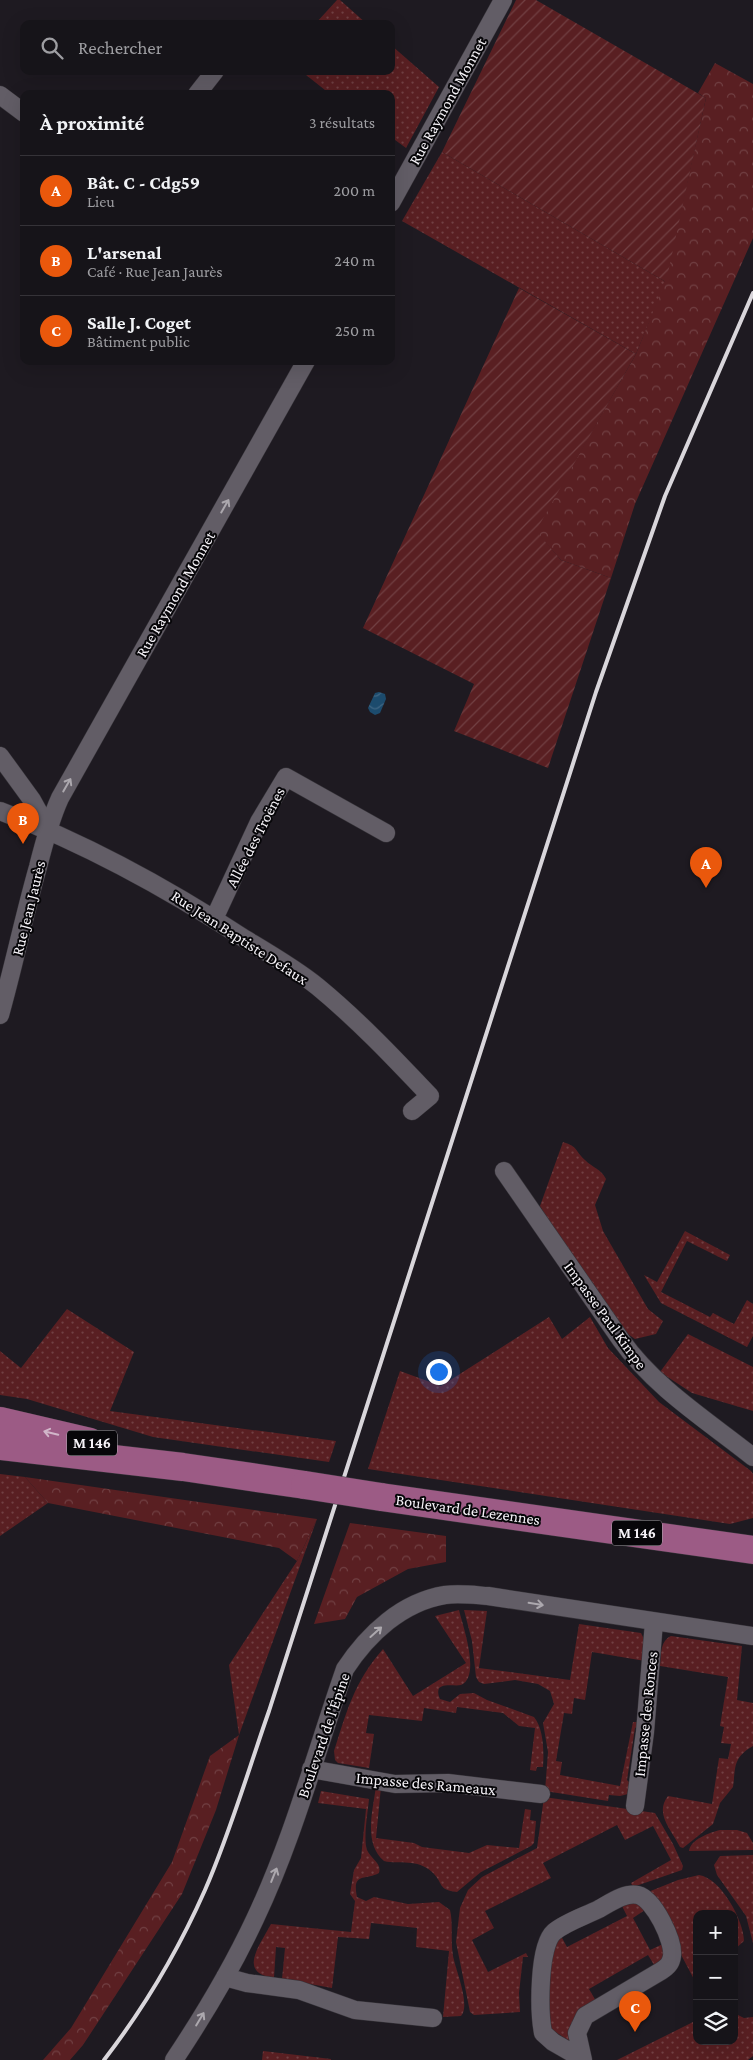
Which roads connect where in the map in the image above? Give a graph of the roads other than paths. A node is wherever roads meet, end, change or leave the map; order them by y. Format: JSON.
{"nodes":[{"id":1,"x":503,"y":0,"type":"edge"},
{"id":2,"x":212,"y":75,"type":"edge"},
{"id":3,"x":201,"y":90,"type":"edge"},
{"id":4,"x":0,"y":94,"type":"edge"},
{"id":5,"x":20,"y":110,"type":"edge"},
{"id":6,"x":395,"y":196,"type":"edge"},
{"id":7,"x":304,"y":365,"type":"edge"},
{"id":8,"x":0,"y":756,"type":"edge"},
{"id":9,"x":0,"y":811,"type":"edge"},
{"id":10,"x":48,"y":830,"type":"junction"},
{"id":11,"x":386,"y":833,"type":"dead end"},
{"id":12,"x":214,"y":918,"type":"junction"},
{"id":13,"x":0,"y":1015,"type":"edge"},
{"id":14,"x":412,"y":1111,"type":"dead end"},
{"id":15,"x":504,"y":1170,"type":"dead end"},
{"id":16,"x":0,"y":1421,"type":"edge"},
{"id":17,"x":0,"y":1446,"type":"edge"},
{"id":18,"x":753,"y":1457,"type":"edge"},
{"id":19,"x":183,"y":1467,"type":"junction"},
{"id":20,"x":753,"y":1550,"type":"edge"},
{"id":21,"x":654,"y":1622,"type":"junction"},
{"id":22,"x":753,"y":1636,"type":"edge"},
{"id":23,"x":311,"y":1769,"type":"junction"},
{"id":24,"x":541,"y":1794,"type":"dead end"},
{"id":25,"x":634,"y":1806,"type":"dead end"},
{"id":26,"x":226,"y":1977,"type":"junction"},
{"id":27,"x":433,"y":2018,"type":"dead end"},
{"id":28,"x":582,"y":2059,"type":"edge"},
{"id":29,"x":174,"y":2060,"type":"edge"}],
"edges":[{"from":1,"to":6,"type":"street","name":"Rue Raymond Monnet"},
{"from":2,"to":3,"type":"street"},
{"from":4,"to":5,"type":"street"},
{"from":10,"to":7,"type":"street","name":"Rue Raymond Monnet","one_way":true},
{"from":8,"to":10,"type":"street"},
{"from":9,"to":10,"type":"street","name":"Rue Jean Baptiste Defaux"},
{"from":10,"to":12,"type":"street","name":"Rue Jean Baptiste Defaux"},
{"from":10,"to":13,"type":"street","name":"Rue Jean Jaurès"},
{"from":11,"to":12,"type":"street","name":"Allée des Troënes"},
{"from":12,"to":14,"type":"street","name":"Rue Jean Baptiste Defaux"},
{"from":15,"to":18,"type":"street","name":"Impasse Paul Kimpe"},
{"from":19,"to":16,"type":"main road","name":"Boulevard de Lezennes","number":"M 146","one_way":true},
{"from":17,"to":19,"type":"main road","name":"Boulevard de Lezennes","number":"M 146"},
{"from":19,"to":20,"type":"main road","name":"Boulevard de Lezennes","number":"M 146","bridge":true},
{"from":21,"to":22,"type":"street","name":"Boulevard de l'Épine"},
{"from":23,"to":21,"type":"street","name":"Boulevard de l'Épine","one_way":true},
{"from":21,"to":25,"type":"street","name":"Impasse des Ronces"},
{"from":23,"to":24,"type":"street","name":"Impasse des Rameaux"},
{"from":26,"to":23,"type":"street","name":"Boulevard de l'Épine","one_way":true},
{"from":26,"to":27,"type":"street"},
{"from":29,"to":26,"type":"street","name":"Boulevard de l'Épine","one_way":true},
{"from":28,"to":28,"type":"street"}]}
